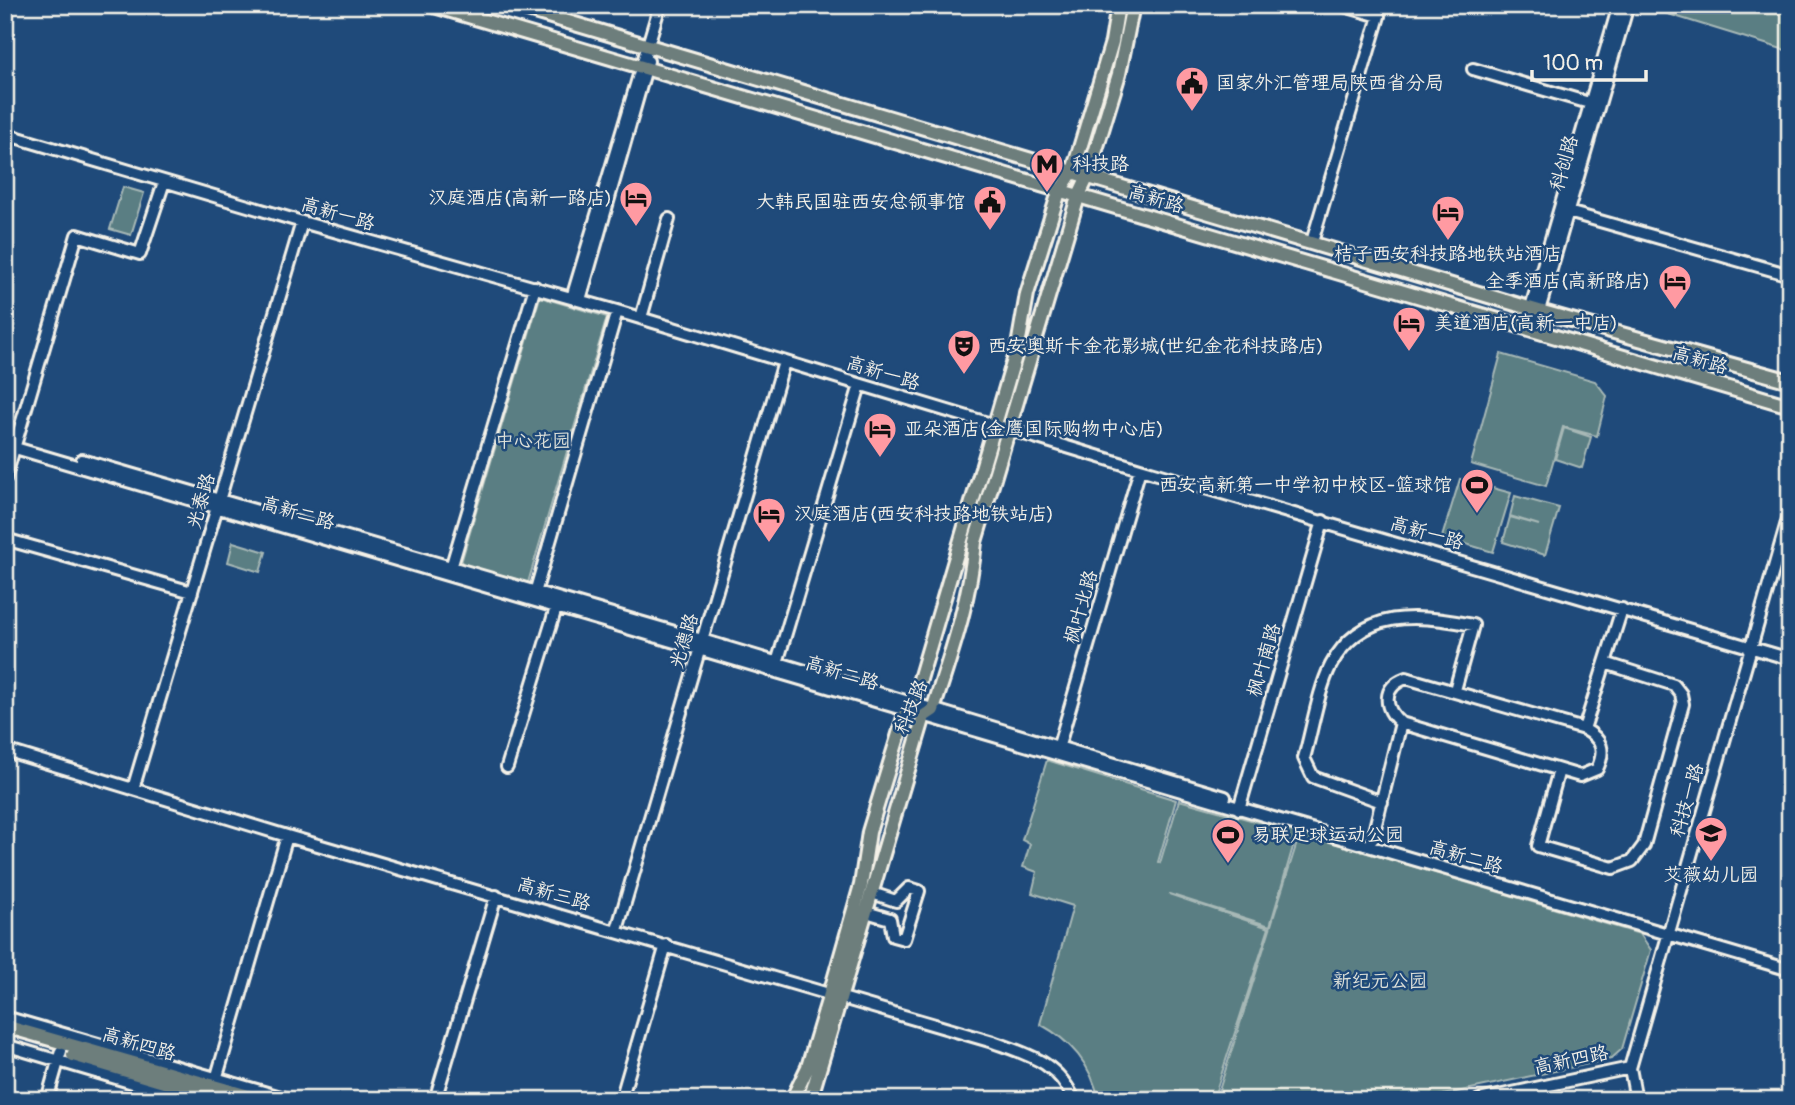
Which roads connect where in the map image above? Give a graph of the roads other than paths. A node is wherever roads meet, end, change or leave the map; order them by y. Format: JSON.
{"nodes":[{"id":1,"x":431,"y":5,"type":"edge"},
{"id":2,"x":511,"y":5,"type":"edge"},
{"id":3,"x":660,"y":5,"type":"edge"},
{"id":4,"x":1118,"y":5,"type":"edge"},
{"id":5,"x":1133,"y":5,"type":"edge"},
{"id":6,"x":1341,"y":5,"type":"edge"},
{"id":7,"x":1619,"y":5,"type":"edge"},
{"id":8,"x":1628,"y":5,"type":"edge"},
{"id":9,"x":649,"y":46,"type":"junction"},
{"id":10,"x":644,"y":67,"type":"junction"},
{"id":11,"x":1473,"y":69,"type":"dead end"},
{"id":12,"x":1595,"y":105,"type":"junction"},
{"id":13,"x":5,"y":135,"type":"edge"},
{"id":14,"x":1073,"y":171,"type":"junction"},
{"id":15,"x":1088,"y":176,"type":"junction"},
{"id":16,"x":164,"y":182,"type":"junction"},
{"id":17,"x":1059,"y":192,"type":"junction"},
{"id":18,"x":1078,"y":197,"type":"junction"},
{"id":19,"x":1568,"y":212,"type":"junction"},
{"id":20,"x":669,"y":219,"type":"dead end"},
{"id":21,"x":302,"y":222,"type":"junction"},
{"id":22,"x":1312,"y":242,"type":"junction"},
{"id":23,"x":1790,"y":275,"type":"edge"},
{"id":24,"x":535,"y":287,"type":"junction"},
{"id":25,"x":576,"y":299,"type":"junction"},
{"id":26,"x":1535,"y":309,"type":"junction"},
{"id":27,"x":617,"y":311,"type":"junction"},
{"id":28,"x":641,"y":318,"type":"junction"},
{"id":29,"x":1529,"y":330,"type":"junction"},
{"id":30,"x":784,"y":362,"type":"junction"},
{"id":31,"x":1790,"y":382,"type":"edge"},
{"id":32,"x":860,"y":385,"type":"junction"},
{"id":33,"x":1790,"y":406,"type":"edge"},
{"id":34,"x":1002,"y":427,"type":"junction"},
{"id":35,"x":10,"y":443,"type":"edge"},
{"id":36,"x":1140,"y":469,"type":"junction"},
{"id":37,"x":5,"y":479,"type":"edge"},
{"id":38,"x":218,"y":504,"type":"junction"},
{"id":39,"x":1790,"y":512,"type":"edge"},
{"id":40,"x":1324,"y":521,"type":"junction"},
{"id":41,"x":5,"y":539,"type":"edge"},
{"id":42,"x":451,"y":568,"type":"junction"},
{"id":43,"x":192,"y":592,"type":"junction"},
{"id":44,"x":535,"y":593,"type":"junction"},
{"id":45,"x":556,"y":608,"type":"junction"},
{"id":46,"x":1622,"y":609,"type":"junction"},
{"id":47,"x":701,"y":644,"type":"junction"},
{"id":48,"x":1751,"y":646,"type":"junction"},
{"id":49,"x":1790,"y":659,"type":"edge"},
{"id":50,"x":777,"y":663,"type":"junction"},
{"id":51,"x":1605,"y":663,"type":"junction"},
{"id":52,"x":1455,"y":690,"type":"junction"},
{"id":53,"x":909,"y":707,"type":"junction"},
{"id":54,"x":929,"y":713,"type":"junction"},
{"id":55,"x":1401,"y":723,"type":"junction"},
{"id":56,"x":1584,"y":729,"type":"junction"},
{"id":57,"x":5,"y":750,"type":"edge"},
{"id":58,"x":1057,"y":751,"type":"junction"},
{"id":59,"x":507,"y":767,"type":"dead end"},
{"id":60,"x":1559,"y":770,"type":"junction"},
{"id":61,"x":133,"y":789,"type":"junction"},
{"id":62,"x":1382,"y":802,"type":"junction"},
{"id":63,"x":1240,"y":805,"type":"junction"},
{"id":64,"x":287,"y":836,"type":"junction"},
{"id":65,"x":1371,"y":840,"type":"junction"},
{"id":66,"x":872,"y":893,"type":"junction"},
{"id":67,"x":496,"y":897,"type":"junction"},
{"id":68,"x":866,"y":912,"type":"junction"},
{"id":69,"x":617,"y":930,"type":"junction"},
{"id":70,"x":1668,"y":930,"type":"junction"},
{"id":71,"x":666,"y":945,"type":"junction"},
{"id":72,"x":1790,"y":962,"type":"edge"},
{"id":73,"x":1790,"y":970,"type":"edge"},
{"id":74,"x":835,"y":996,"type":"junction"},
{"id":75,"x":5,"y":1017,"type":"edge"},
{"id":76,"x":5,"y":1026,"type":"edge"},
{"id":77,"x":5,"y":1035,"type":"edge"},
{"id":78,"x":5,"y":1045,"type":"edge"},
{"id":79,"x":60,"y":1056,"type":"junction"},
{"id":80,"x":1630,"y":1068,"type":"junction"},
{"id":81,"x":219,"y":1093,"type":"edge"},
{"id":82,"x":47,"y":1100,"type":"edge"},
{"id":83,"x":190,"y":1100,"type":"edge"},
{"id":84,"x":262,"y":1100,"type":"edge"},
{"id":85,"x":291,"y":1100,"type":"edge"},
{"id":86,"x":435,"y":1100,"type":"edge"},
{"id":87,"x":621,"y":1100,"type":"edge"},
{"id":88,"x":792,"y":1100,"type":"edge"},
{"id":89,"x":810,"y":1100,"type":"edge"},
{"id":90,"x":1074,"y":1100,"type":"edge"},
{"id":91,"x":1479,"y":1100,"type":"edge"},
{"id":92,"x":1636,"y":1100,"type":"edge"}],
"edges":[{"from":1,"to":10,"type":"main road","name":"高新路"},
{"from":2,"to":9,"type":"main road","name":"高新路"},
{"from":3,"to":9,"type":"street"},
{"from":4,"to":14,"type":"main road","name":"科技路"},
{"from":5,"to":15,"type":"main road","name":"科技路"},
{"from":6,"to":22,"type":"street"},
{"from":7,"to":12,"type":"street","name":"科创路"},
{"from":8,"to":12,"type":"street","name":"科创路"},
{"from":9,"to":10,"type":"street"},
{"from":9,"to":14,"type":"main road","name":"高新路"},
{"from":10,"to":17,"type":"main road","name":"高新路"},
{"from":10,"to":25,"type":"street"},
{"from":11,"to":12,"type":"street"},
{"from":12,"to":19,"type":"street","name":"科创路"},
{"from":12,"to":26,"type":"street","name":"科创路"},
{"from":13,"to":16,"type":"street","name":"高新一路"},
{"from":14,"to":15,"type":"main road","name":"高新路"},
{"from":14,"to":17,"type":"main road","name":"科技路"},
{"from":15,"to":18,"type":"main road","name":"科技路"},
{"from":15,"to":22,"type":"main road","name":"高新路"},
{"from":16,"to":21,"type":"street","name":"高新一路"},
{"from":16,"to":35,"type":"street"},
{"from":17,"to":18,"type":"main road","name":"高新路"},
{"from":17,"to":34,"type":"main road","name":"科技路"},
{"from":18,"to":29,"type":"main road","name":"高新路"},
{"from":18,"to":34,"type":"main road","name":"科技路"},
{"from":19,"to":23,"type":"street"},
{"from":19,"to":26,"type":"street","name":"科创路"},
{"from":20,"to":28,"type":"street"},
{"from":21,"to":24,"type":"street","name":"高新一路"},
{"from":21,"to":38,"type":"street","name":"光泰路"},
{"from":22,"to":26,"type":"main road","name":"高新路"},
{"from":24,"to":25,"type":"street","name":"高新一路"},
{"from":24,"to":42,"type":"street"},
{"from":25,"to":27,"type":"street","name":"高新一路"},
{"from":26,"to":29,"type":"street","name":"科创路"},
{"from":26,"to":31,"type":"main road","name":"高新路"},
{"from":27,"to":28,"type":"street","name":"高新一路"},
{"from":27,"to":44,"type":"street"},
{"from":28,"to":30,"type":"street","name":"高新一路"},
{"from":29,"to":33,"type":"main road","name":"高新路"},
{"from":30,"to":32,"type":"street","name":"高新一路"},
{"from":30,"to":47,"type":"street","name":"光德路"},
{"from":32,"to":34,"type":"street","name":"高新一路"},
{"from":32,"to":50,"type":"street"},
{"from":34,"to":36,"type":"street","name":"高新一路"},
{"from":34,"to":53,"type":"main road","name":"科技路"},
{"from":34,"to":54,"type":"main road","name":"科技路"},
{"from":35,"to":37,"type":"street"},
{"from":35,"to":38,"type":"street","name":"高新二路"},
{"from":36,"to":40,"type":"street","name":"高新一路"},
{"from":36,"to":58,"type":"street","name":"枫叶北路"},
{"from":38,"to":42,"type":"street","name":"高新二路"},
{"from":38,"to":43,"type":"street","name":"光泰路"},
{"from":38,"to":45,"type":"street","name":"高新二路"},
{"from":39,"to":48,"type":"street","name":"科技一路"},
{"from":40,"to":46,"type":"street","name":"高新一路"},
{"from":40,"to":63,"type":"street","name":"枫叶南路"},
{"from":41,"to":43,"type":"street"},
{"from":42,"to":44,"type":"street","name":"高新二路"},
{"from":43,"to":61,"type":"street","name":"光泰路"},
{"from":44,"to":47,"type":"street","name":"高新二路"},
{"from":45,"to":47,"type":"street","name":"高新二路"},
{"from":45,"to":59,"type":"street"},
{"from":46,"to":48,"type":"street","name":"高新一路"},
{"from":46,"to":51,"type":"street"},
{"from":47,"to":50,"type":"street","name":"高新二路"},
{"from":47,"to":53,"type":"street","name":"高新二路"},
{"from":47,"to":69,"type":"street","name":"光德路"},
{"from":48,"to":49,"type":"street","name":"高新一路"},
{"from":48,"to":70,"type":"street","name":"科技一路"},
{"from":50,"to":53,"type":"street","name":"高新二路"},
{"from":51,"to":56,"type":"street"},
{"from":51,"to":60,"type":"street"},
{"from":52,"to":55,"type":"street"},
{"from":52,"to":56,"type":"street"},
{"from":52,"to":62,"type":"street"},
{"from":53,"to":54,"type":"street","name":"高新二路"},
{"from":53,"to":74,"type":"main road","name":"科技路"},
{"from":54,"to":58,"type":"street","name":"高新二路"},
{"from":54,"to":66,"type":"main road","name":"科技路"},
{"from":55,"to":60,"type":"street"},
{"from":55,"to":62,"type":"street"},
{"from":56,"to":60,"type":"street"},
{"from":57,"to":61,"type":"street","name":"高新三路"},
{"from":58,"to":63,"type":"street","name":"高新二路"},
{"from":61,"to":64,"type":"street","name":"高新三路"},
{"from":62,"to":65,"type":"street"},
{"from":63,"to":65,"type":"street","name":"高新二路"},
{"from":63,"to":70,"type":"street","name":"高新二路"},
{"from":64,"to":67,"type":"street","name":"高新三路"},
{"from":64,"to":81,"type":"street"},
{"from":65,"to":70,"type":"street","name":"高新二路"},
{"from":66,"to":68,"type":"main road","name":"科技路"},
{"from":66,"to":68,"type":"street"},
{"from":67,"to":69,"type":"street","name":"高新三路"},
{"from":67,"to":86,"type":"street"},
{"from":68,"to":74,"type":"main road","name":"科技路"},
{"from":69,"to":71,"type":"street","name":"高新三路"},
{"from":70,"to":72,"type":"street","name":"高新二路"},
{"from":70,"to":73,"type":"street","name":"高新二路"},
{"from":70,"to":80,"type":"street","name":"科技一路"},
{"from":71,"to":74,"type":"street","name":"高新三路"},
{"from":71,"to":87,"type":"street"},
{"from":74,"to":88,"type":"main road","name":"科技路"},
{"from":74,"to":89,"type":"main road","name":"科技路"},
{"from":74,"to":90,"type":"street","name":"高新三路"},
{"from":75,"to":81,"type":"street"},
{"from":76,"to":81,"type":"main road","name":"高新四路"},
{"from":77,"to":79,"type":"main road","name":"高新四路"},
{"from":78,"to":79,"type":"street"},
{"from":79,"to":81,"type":"main road","name":"高新四路"},
{"from":79,"to":82,"type":"street"},
{"from":79,"to":83,"type":"street"},
{"from":80,"to":91,"type":"street","name":"高新四路"},
{"from":80,"to":92,"type":"street","name":"科技一路"},
{"from":81,"to":84,"type":"main road","name":"高新四路"},
{"from":81,"to":85,"type":"street"}]}
